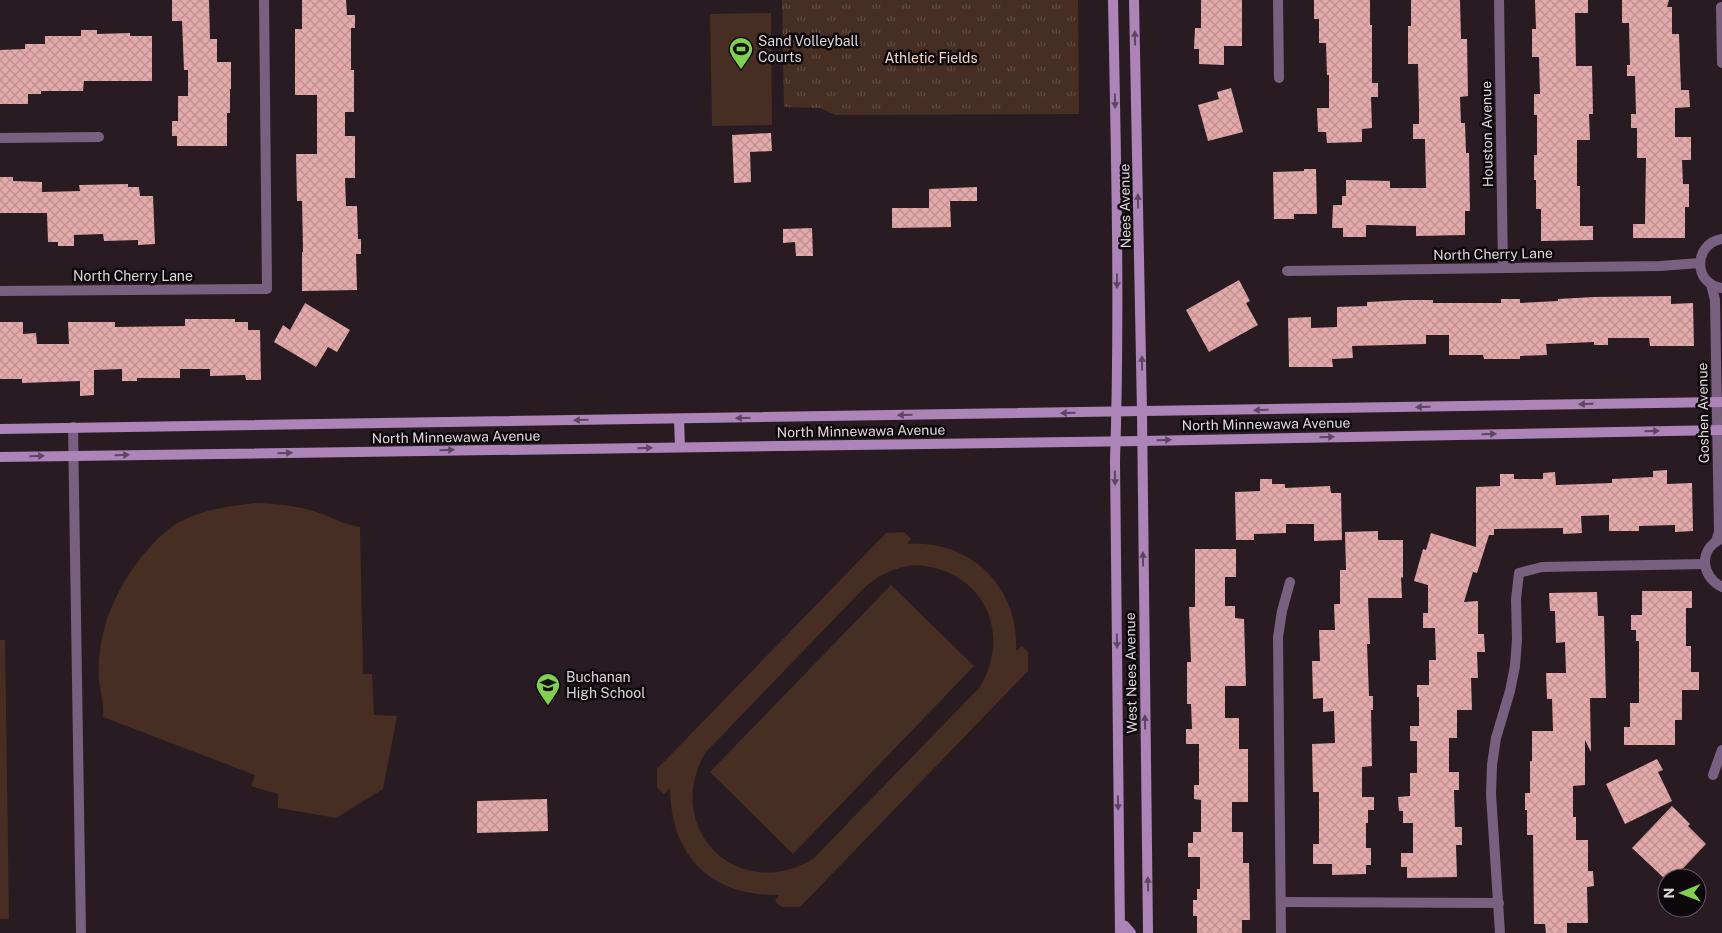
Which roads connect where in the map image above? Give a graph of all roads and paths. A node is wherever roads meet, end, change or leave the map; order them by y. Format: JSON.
{"nodes":[{"id":1,"x":264,"y":0,"type":"edge"},
{"id":2,"x":1113,"y":0,"type":"edge"},
{"id":3,"x":1134,"y":0,"type":"edge"},
{"id":4,"x":1278,"y":0,"type":"edge"},
{"id":5,"x":1499,"y":0,"type":"edge"},
{"id":6,"x":1721,"y":7,"type":"edge"},
{"id":7,"x":1722,"y":63,"type":"edge"},
{"id":8,"x":1279,"y":78,"type":"dead end"},
{"id":9,"x":99,"y":137,"type":"dead end"},
{"id":10,"x":0,"y":138,"type":"edge"},
{"id":11,"x":1722,"y":238,"type":"edge"},
{"id":12,"x":1700,"y":263,"type":"junction"},
{"id":13,"x":1503,"y":268,"type":"junction"},
{"id":14,"x":1287,"y":271,"type":"dead end"},
{"id":15,"x":1711,"y":284,"type":"junction"},
{"id":16,"x":1722,"y":288,"type":"edge"},
{"id":17,"x":0,"y":291,"type":"edge"},
{"id":18,"x":1719,"y":402,"type":"edge"},
{"id":19,"x":1117,"y":412,"type":"junction"},
{"id":20,"x":1142,"y":412,"type":"junction"},
{"id":21,"x":680,"y":419,"type":"junction"},
{"id":22,"x":73,"y":427,"type":"junction"},
{"id":23,"x":0,"y":429,"type":"edge"},
{"id":24,"x":1720,"y":430,"type":"edge"},
{"id":25,"x":1115,"y":440,"type":"junction"},
{"id":26,"x":1142,"y":441,"type":"junction"},
{"id":27,"x":680,"y":447,"type":"junction"},
{"id":28,"x":74,"y":456,"type":"junction"},
{"id":29,"x":0,"y":457,"type":"edge"},
{"id":30,"x":1719,"y":540,"type":"edge"},
{"id":31,"x":1704,"y":564,"type":"junction"},
{"id":32,"x":1290,"y":582,"type":"dead end"},
{"id":33,"x":1722,"y":587,"type":"edge"},
{"id":34,"x":1722,"y":750,"type":"edge"},
{"id":35,"x":1713,"y":775,"type":"dead end"},
{"id":36,"x":1281,"y":902,"type":"junction"},
{"id":37,"x":1499,"y":903,"type":"junction"},
{"id":38,"x":1120,"y":929,"type":"edge"},
{"id":39,"x":81,"y":933,"type":"edge"},
{"id":40,"x":1132,"y":933,"type":"edge"},
{"id":41,"x":1148,"y":933,"type":"edge"},
{"id":42,"x":1281,"y":933,"type":"edge"},
{"id":43,"x":1500,"y":933,"type":"edge"}],
"edges":[{"from":1,"to":17,"type":"street","name":"North Cherry Lane"},
{"from":2,"to":19,"type":"main road","name":"Nees Avenue","one_way":true},
{"from":20,"to":3,"type":"main road","name":"Nees Avenue","one_way":true},
{"from":4,"to":8,"type":"street"},
{"from":5,"to":13,"type":"street","name":"Houston Avenue"},
{"from":6,"to":7,"type":"street"},
{"from":9,"to":10,"type":"street"},
{"from":11,"to":12,"type":"street"},
{"from":12,"to":13,"type":"street","name":"North Cherry Lane"},
{"from":12,"to":15,"type":"street","name":"Goshen Avenue"},
{"from":13,"to":14,"type":"street","name":"North Cherry Lane"},
{"from":15,"to":16,"type":"street"},
{"from":15,"to":18,"type":"street","name":"Goshen Avenue"},
{"from":18,"to":20,"type":"main road","name":"North Minnewawa Avenue","one_way":true},
{"from":18,"to":24,"type":"street","name":"Goshen Avenue"},
{"from":19,"to":20,"type":"main road","name":"North Minnewawa Avenue"},
{"from":19,"to":21,"type":"main road","name":"North Minnewawa Avenue","one_way":true},
{"from":19,"to":25,"type":"main road","name":"West Nees Avenue"},
{"from":20,"to":26,"type":"main road","name":"West Nees Avenue"},
{"from":21,"to":22,"type":"main road","name":"North Minnewawa Avenue","one_way":true},
{"from":21,"to":27,"type":"main road"},
{"from":22,"to":23,"type":"main road","name":"North Minnewawa Avenue"},
{"from":22,"to":28,"type":"street"},
{"from":26,"to":24,"type":"main road","name":"North Minnewawa Avenue","one_way":true},
{"from":24,"to":30,"type":"street","name":"Goshen Avenue"},
{"from":25,"to":26,"type":"main road","name":"North Minnewawa Avenue"},
{"from":25,"to":27,"type":"main road","name":"North Minnewawa Avenue"},
{"from":25,"to":38,"type":"main road","name":"West Nees Avenue","one_way":true},
{"from":41,"to":26,"type":"main road","name":"West Nees Avenue","one_way":true},
{"from":28,"to":27,"type":"main road","name":"North Minnewawa Avenue","one_way":true},
{"from":29,"to":28,"type":"main road","name":"North Minnewawa Avenue","one_way":true},
{"from":28,"to":39,"type":"street"},
{"from":30,"to":31,"type":"street"},
{"from":31,"to":33,"type":"street"},
{"from":31,"to":37,"type":"street"},
{"from":32,"to":36,"type":"street"},
{"from":34,"to":35,"type":"street"},
{"from":36,"to":37,"type":"street"},
{"from":36,"to":42,"type":"street"},
{"from":37,"to":43,"type":"street"},
{"from":38,"to":40,"type":"main road"}]}
